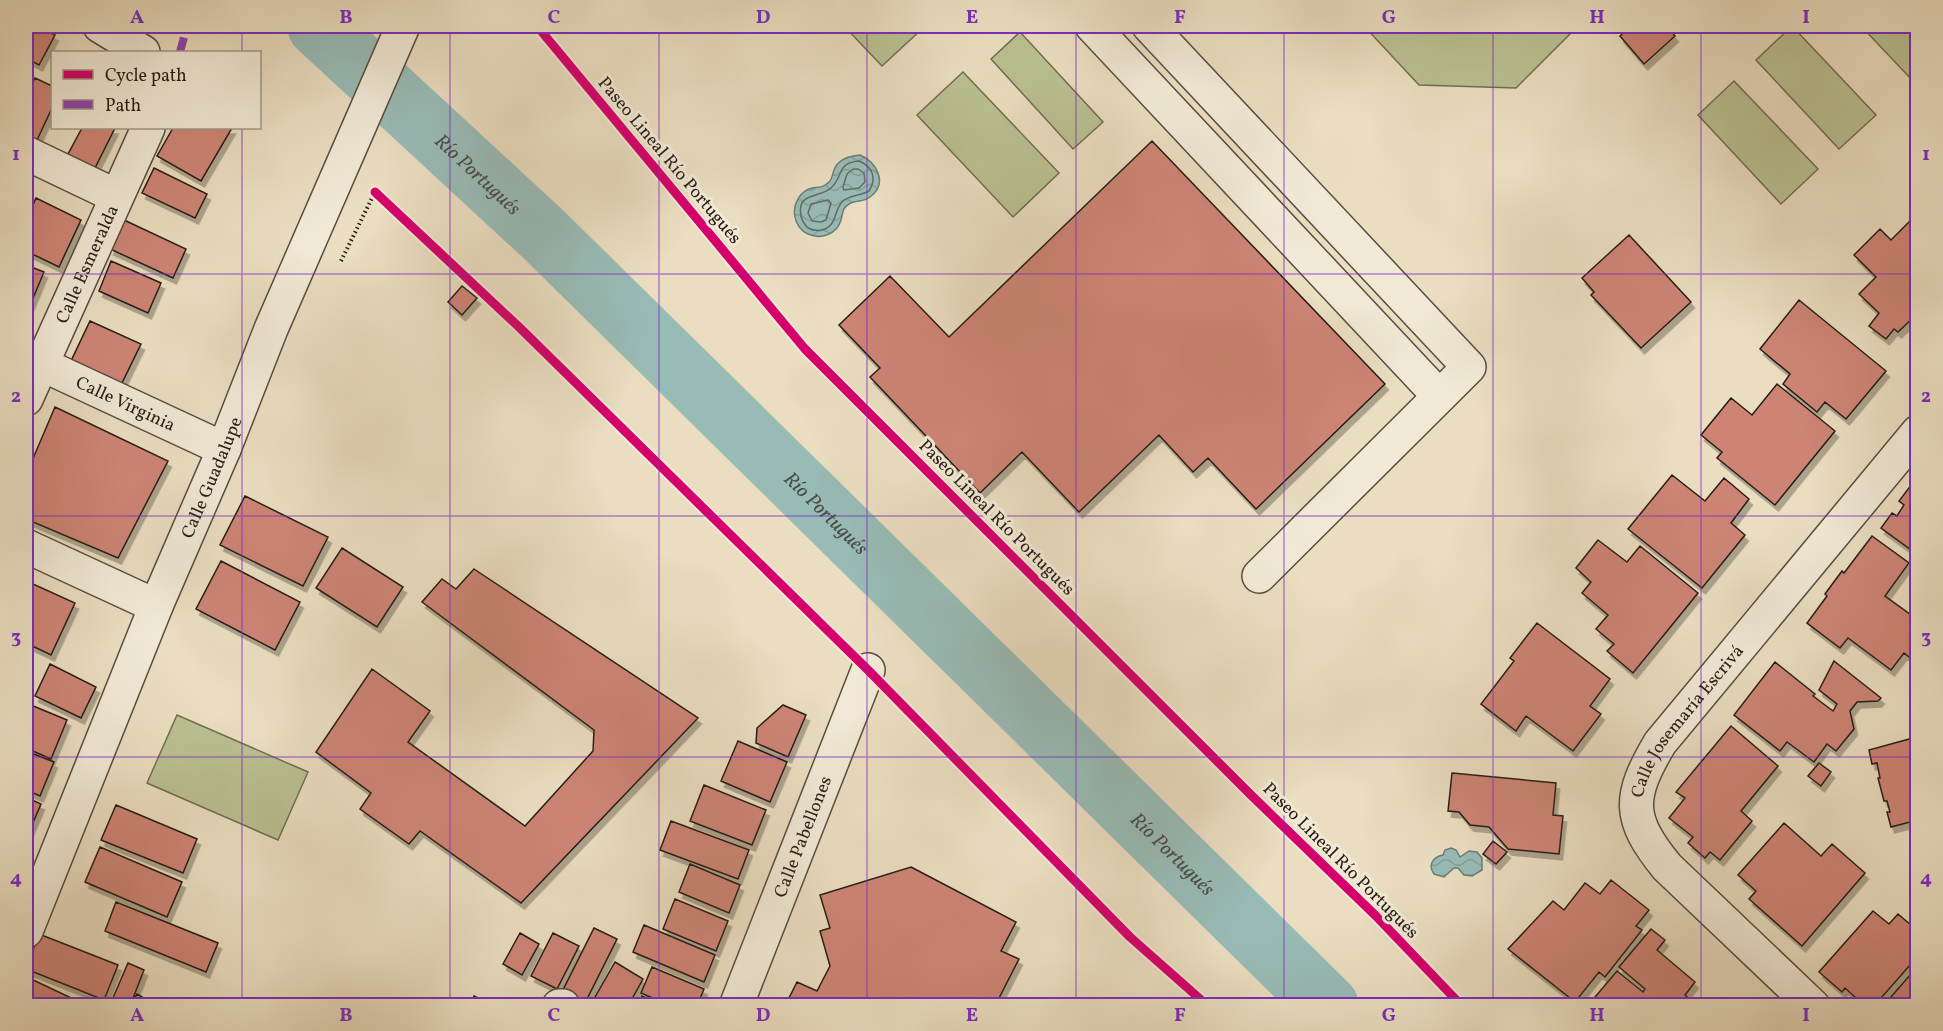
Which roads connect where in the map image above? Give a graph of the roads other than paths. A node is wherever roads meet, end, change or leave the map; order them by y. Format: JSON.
{"nodes":[{"id":1,"x":100,"y":26,"type":"edge"},
{"id":2,"x":403,"y":26,"type":"edge"},
{"id":3,"x":1092,"y":26,"type":"edge"},
{"id":4,"x":1149,"y":26,"type":"edge"},
{"id":5,"x":141,"y":51,"type":"edge"},
{"id":6,"x":148,"y":129,"type":"edge"},
{"id":7,"x":26,"y":153,"type":"edge"},
{"id":8,"x":117,"y":196,"type":"junction"},
{"id":9,"x":33,"y":360,"type":"edge"},
{"id":10,"x":1439,"y":396,"type":"junction"},
{"id":11,"x":26,"y":399,"type":"edge"},
{"id":12,"x":1917,"y":432,"type":"edge"},
{"id":13,"x":224,"y":449,"type":"junction"},
{"id":14,"x":26,"y":546,"type":"edge"},
{"id":15,"x":1259,"y":576,"type":"dead end"},
{"id":16,"x":156,"y":606,"type":"junction"},
{"id":17,"x":868,"y":670,"type":"dead end"},
{"id":18,"x":26,"y":931,"type":"edge"},
{"id":19,"x":736,"y":1005,"type":"edge"},
{"id":20,"x":1813,"y":1005,"type":"edge"}],
"edges":[{"from":1,"to":5,"type":"street"},
{"from":2,"to":13,"type":"street","name":"Calle Guadalupe"},
{"from":3,"to":10,"type":"street"},
{"from":4,"to":10,"type":"street"},
{"from":6,"to":8,"type":"street","name":"Calle Esmeralda"},
{"from":7,"to":8,"type":"street"},
{"from":8,"to":9,"type":"street","name":"Calle Esmeralda"},
{"from":9,"to":11,"type":"street","name":"Calle Esmeralda"},
{"from":9,"to":13,"type":"street","name":"Calle Virginia"},
{"from":10,"to":15,"type":"street"},
{"from":12,"to":20,"type":"street","name":"Calle Josemaría Escrivá"},
{"from":13,"to":16,"type":"street","name":"Calle Guadalupe"},
{"from":14,"to":16,"type":"street"},
{"from":16,"to":18,"type":"street","name":"Calle Guadalupe"},
{"from":17,"to":19,"type":"street","name":"Calle Pabellones"}]}
